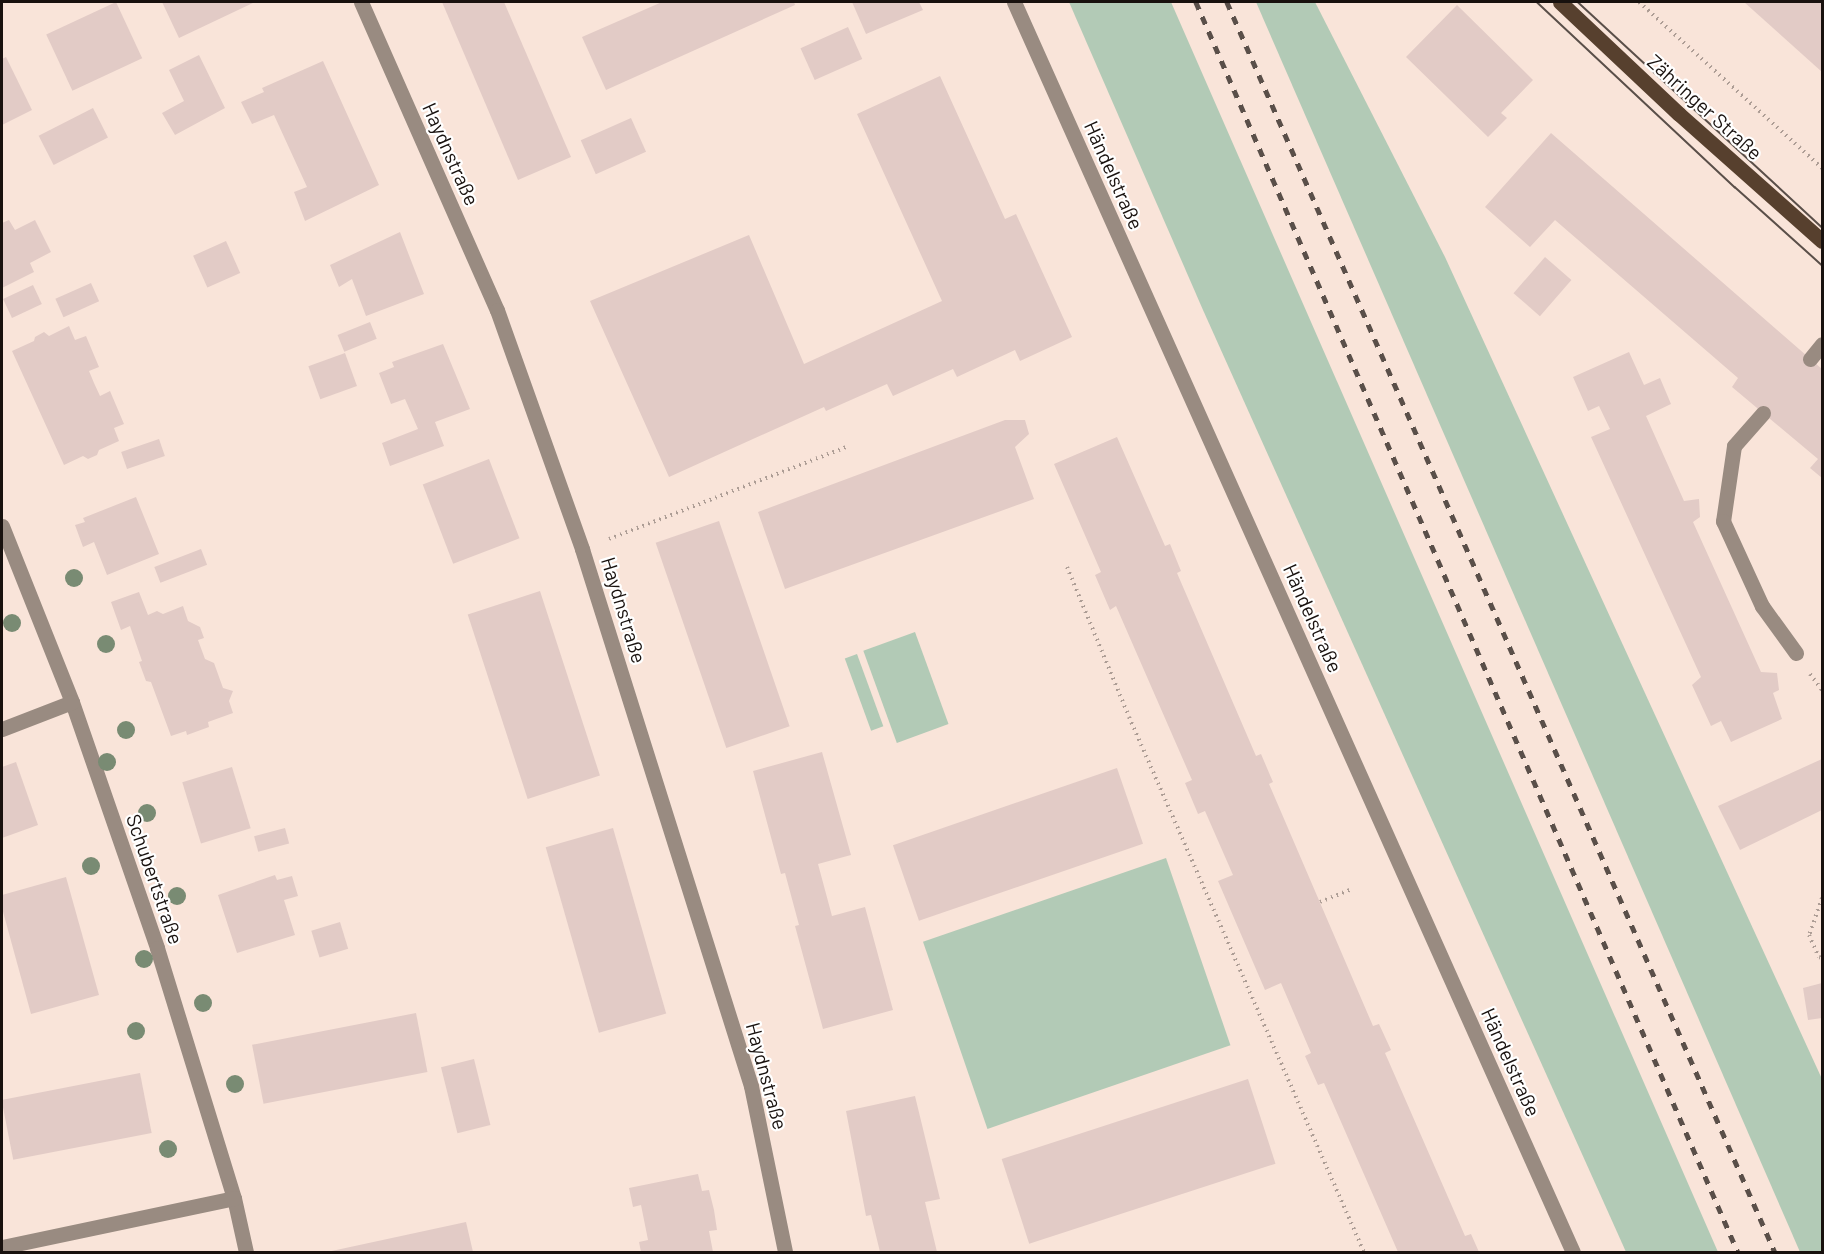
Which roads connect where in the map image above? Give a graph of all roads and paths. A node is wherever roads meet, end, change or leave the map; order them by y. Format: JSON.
{"nodes":[{"id":1,"x":361,"y":2,"type":"edge"},
{"id":2,"x":1014,"y":2,"type":"edge"},
{"id":3,"x":1560,"y":2,"type":"edge"},
{"id":4,"x":1639,"y":2,"type":"edge"},
{"id":5,"x":1822,"y":168,"type":"edge"},
{"id":6,"x":1822,"y":241,"type":"edge"},
{"id":7,"x":1822,"y":345,"type":"edge"},
{"id":8,"x":1810,"y":359,"type":"dead end"},
{"id":9,"x":1763,"y":413,"type":"dead end"},
{"id":10,"x":849,"y":446,"type":"dead end"},
{"id":11,"x":2,"y":526,"type":"edge"},
{"id":12,"x":582,"y":549,"type":"junction"},
{"id":13,"x":1067,"y":567,"type":"dead end"},
{"id":14,"x":1796,"y":653,"type":"dead end"},
{"id":15,"x":72,"y":702,"type":"junction"},
{"id":16,"x":2,"y":729,"type":"edge"},
{"id":17,"x":1352,"y":889,"type":"dead end"},
{"id":18,"x":1822,"y":898,"type":"edge"},
{"id":19,"x":1320,"y":902,"type":"dead end"},
{"id":20,"x":1822,"y":958,"type":"edge"},
{"id":21,"x":234,"y":1198,"type":"junction"},
{"id":22,"x":2,"y":1247,"type":"edge"},
{"id":23,"x":246,"y":1252,"type":"edge"},
{"id":24,"x":785,"y":1252,"type":"edge"},
{"id":25,"x":1364,"y":1252,"type":"edge"},
{"id":26,"x":1573,"y":1252,"type":"edge"}],
"edges":[{"from":1,"to":12,"type":"street","name":"Haydnstraße"},
{"from":2,"to":26,"type":"street","name":"Händelstraße"},
{"from":3,"to":6,"type":"main road","name":"Zähringer Straße"},
{"from":4,"to":5,"type":"path"},
{"from":7,"to":8,"type":"street"},
{"from":9,"to":14,"type":"street"},
{"from":10,"to":12,"type":"path"},
{"from":11,"to":15,"type":"street","name":"Schubertstraße"},
{"from":12,"to":24,"type":"street","name":"Haydnstraße"},
{"from":13,"to":25,"type":"path"},
{"from":15,"to":16,"type":"street"},
{"from":15,"to":21,"type":"street","name":"Schubertstraße"},
{"from":17,"to":19,"type":"path"},
{"from":18,"to":20,"type":"path"},
{"from":21,"to":22,"type":"street"},
{"from":21,"to":23,"type":"street","name":"Schubertstraße"}]}
